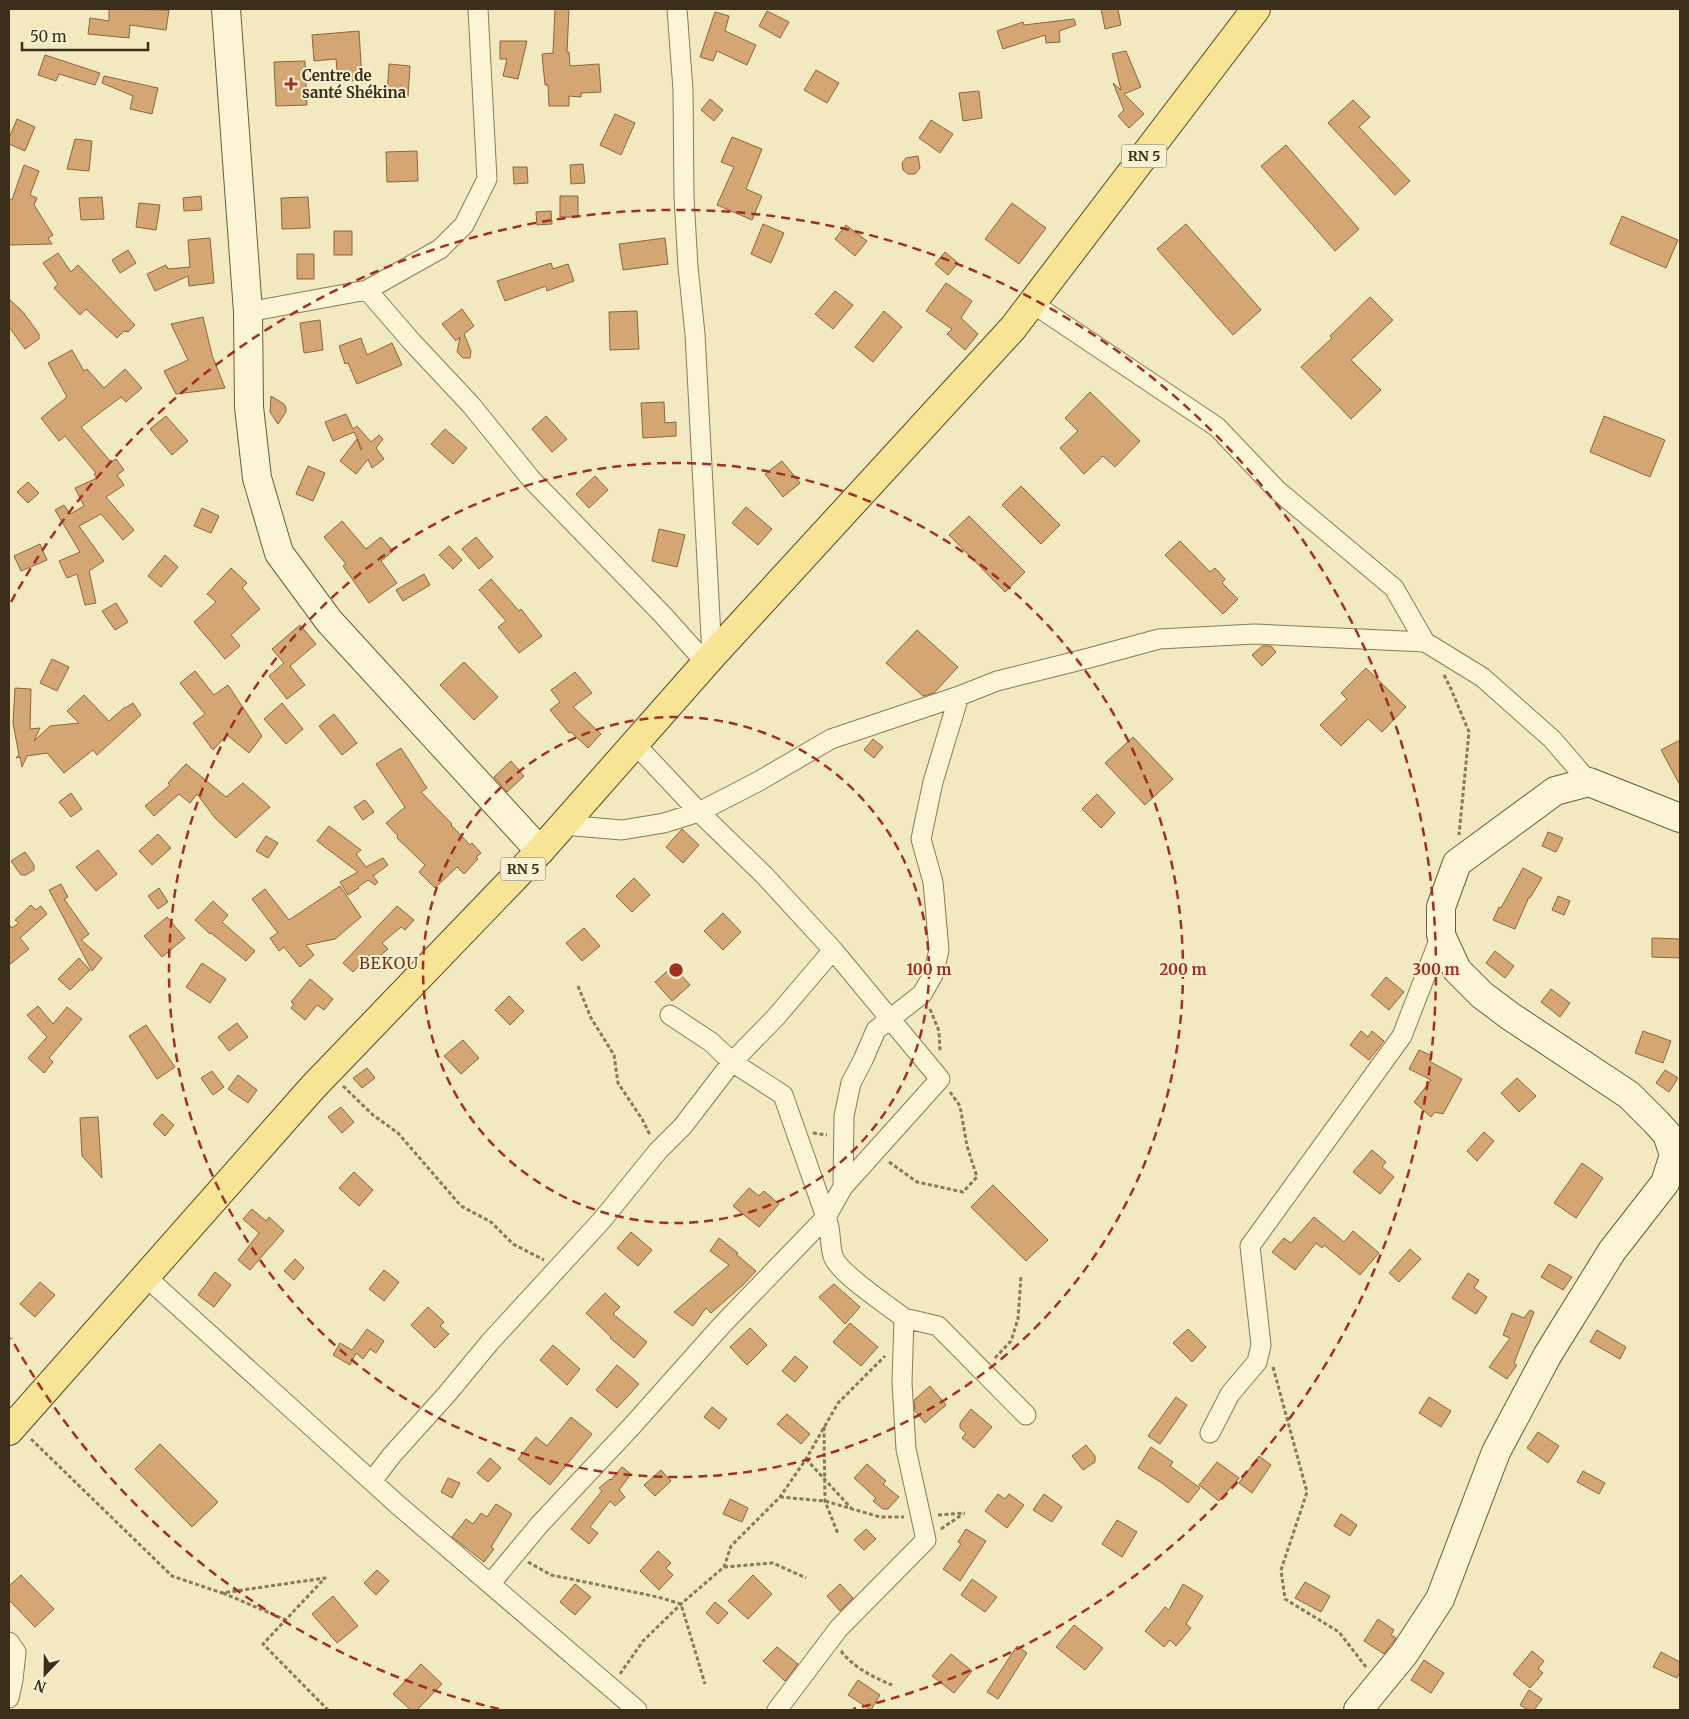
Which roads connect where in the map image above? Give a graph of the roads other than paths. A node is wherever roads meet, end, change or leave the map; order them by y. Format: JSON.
{"nodes":[{"id":1,"x":226,"y":9,"type":"edge"},
{"id":2,"x":478,"y":9,"type":"edge"},
{"id":3,"x":677,"y":9,"type":"edge"},
{"id":4,"x":1256,"y":9,"type":"edge"},
{"id":5,"x":367,"y":290,"type":"junction"},
{"id":6,"x":1032,"y":303,"type":"junction"},
{"id":7,"x":248,"y":312,"type":"junction"},
{"id":8,"x":1425,"y":642,"type":"junction"},
{"id":9,"x":709,"y":660,"type":"junction"},
{"id":10,"x":959,"y":696,"type":"junction"},
{"id":11,"x":635,"y":744,"type":"junction"},
{"id":12,"x":1589,"y":782,"type":"junction"},
{"id":13,"x":700,"y":812,"type":"junction"},
{"id":14,"x":1680,"y":818,"type":"edge"},
{"id":15,"x":563,"y":825,"type":"junction"},
{"id":16,"x":540,"y":851,"type":"junction"},
{"id":17,"x":1441,"y":935,"type":"junction"},
{"id":18,"x":833,"y":950,"type":"junction"},
{"id":19,"x":670,"y":1015,"type":"dead end"},
{"id":20,"x":890,"y":1019,"type":"junction"},
{"id":21,"x":732,"y":1062,"type":"junction"},
{"id":22,"x":843,"y":1187,"type":"junction"},
{"id":23,"x":826,"y":1217,"type":"junction"},
{"id":24,"x":145,"y":1276,"type":"junction"},
{"id":25,"x":904,"y":1318,"type":"junction"},
{"id":26,"x":1026,"y":1415,"type":"dead end"},
{"id":27,"x":12,"y":1427,"type":"edge"},
{"id":28,"x":1210,"y":1433,"type":"dead end"},
{"id":29,"x":372,"y":1481,"type":"junction"},
{"id":30,"x":490,"y":1584,"type":"junction"},
{"id":31,"x":9,"y":1642,"type":"edge"},
{"id":32,"x":9,"y":1698,"type":"edge"},
{"id":33,"x":637,"y":1710,"type":"edge"},
{"id":34,"x":777,"y":1710,"type":"edge"},
{"id":35,"x":1358,"y":1710,"type":"edge"}],
"edges":[{"from":1,"to":7,"type":"street"},
{"from":2,"to":5,"type":"street"},
{"from":3,"to":9,"type":"street"},
{"from":4,"to":6,"type":"main road","number":"RN 5"},
{"from":5,"to":7,"type":"street"},
{"from":5,"to":9,"type":"street"},
{"from":6,"to":8,"type":"street"},
{"from":6,"to":9,"type":"main road","number":"RN 5"},
{"from":7,"to":16,"type":"street"},
{"from":8,"to":10,"type":"street"},
{"from":8,"to":12,"type":"street"},
{"from":9,"to":11,"type":"main road","number":"RN 5"},
{"from":10,"to":13,"type":"street"},
{"from":10,"to":20,"type":"street"},
{"from":11,"to":13,"type":"street"},
{"from":11,"to":15,"type":"main road","number":"RN 5"},
{"from":12,"to":14,"type":"street"},
{"from":12,"to":17,"type":"street"},
{"from":13,"to":15,"type":"street"},
{"from":13,"to":18,"type":"street"},
{"from":15,"to":16,"type":"main road","number":"RN 5"},
{"from":16,"to":24,"type":"main road","number":"RN 5"},
{"from":17,"to":28,"type":"street"},
{"from":17,"to":35,"type":"street"},
{"from":18,"to":20,"type":"street"},
{"from":18,"to":21,"type":"street"},
{"from":19,"to":21,"type":"street"},
{"from":20,"to":22,"type":"street"},
{"from":20,"to":22,"type":"street"},
{"from":21,"to":23,"type":"street"},
{"from":21,"to":29,"type":"street"},
{"from":22,"to":23,"type":"street"},
{"from":23,"to":25,"type":"street"},
{"from":23,"to":30,"type":"street"},
{"from":24,"to":27,"type":"main road","number":"RN 5"},
{"from":24,"to":29,"type":"street"},
{"from":25,"to":26,"type":"street"},
{"from":25,"to":34,"type":"street"},
{"from":29,"to":30,"type":"street"},
{"from":30,"to":33,"type":"street"},
{"from":31,"to":32,"type":"street"}]}
